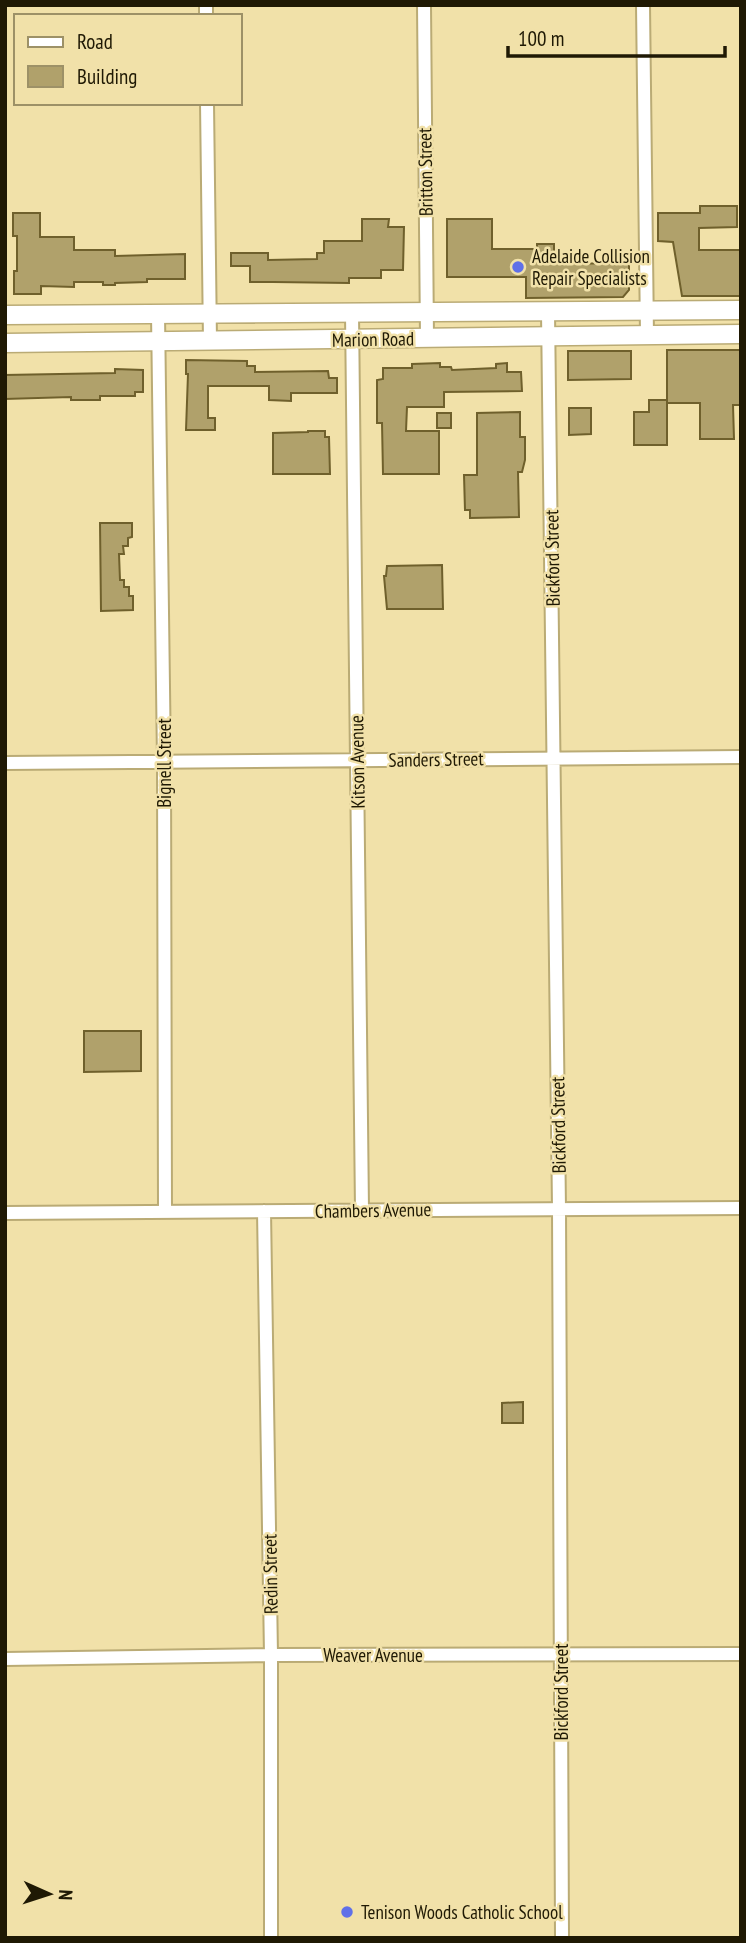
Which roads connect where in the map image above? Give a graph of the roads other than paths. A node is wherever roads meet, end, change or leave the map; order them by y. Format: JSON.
{"nodes":[{"id":1,"x":424,"y":5,"type":"edge"},
{"id":2,"x":643,"y":5,"type":"edge"},
{"id":3,"x":207,"y":105,"type":"edge"},
{"id":4,"x":741,"y":310,"type":"edge"},
{"id":5,"x":647,"y":311,"type":"junction"},
{"id":6,"x":548,"y":312,"type":"junction"},
{"id":7,"x":209,"y":313,"type":"junction"},
{"id":8,"x":352,"y":313,"type":"junction"},
{"id":9,"x":427,"y":313,"type":"junction"},
{"id":10,"x":158,"y":314,"type":"junction"},
{"id":11,"x":5,"y":315,"type":"edge"},
{"id":12,"x":741,"y":334,"type":"edge"},
{"id":13,"x":647,"y":335,"type":"junction"},
{"id":14,"x":549,"y":337,"type":"junction"},
{"id":15,"x":427,"y":338,"type":"junction"},
{"id":16,"x":353,"y":339,"type":"junction"},
{"id":17,"x":158,"y":341,"type":"junction"},
{"id":18,"x":209,"y":341,"type":"junction"},
{"id":19,"x":5,"y":343,"type":"edge"},
{"id":20,"x":741,"y":757,"type":"edge"},
{"id":21,"x":554,"y":758,"type":"junction"},
{"id":22,"x":356,"y":760,"type":"junction"},
{"id":23,"x":164,"y":761,"type":"junction"},
{"id":24,"x":5,"y":764,"type":"edge"},
{"id":25,"x":559,"y":1208,"type":"junction"},
{"id":26,"x":741,"y":1208,"type":"edge"},
{"id":27,"x":362,"y":1210,"type":"junction"},
{"id":28,"x":264,"y":1211,"type":"junction"},
{"id":29,"x":165,"y":1212,"type":"junction"},
{"id":30,"x":5,"y":1213,"type":"edge"},
{"id":31,"x":561,"y":1654,"type":"junction"},
{"id":32,"x":741,"y":1654,"type":"edge"},
{"id":33,"x":271,"y":1655,"type":"junction"},
{"id":34,"x":5,"y":1659,"type":"edge"},
{"id":35,"x":271,"y":1938,"type":"edge"},
{"id":36,"x":562,"y":1938,"type":"edge"}],
"edges":[{"from":1,"to":9,"type":"street","name":"Britton Street"},
{"from":2,"to":5,"type":"street"},
{"from":3,"to":7,"type":"street"},
{"from":4,"to":5,"type":"main road","name":"Marion Road"},
{"from":5,"to":6,"type":"main road","name":"Marion Road"},
{"from":5,"to":13,"type":"street"},
{"from":6,"to":9,"type":"main road","name":"Marion Road"},
{"from":6,"to":14,"type":"street","name":"Bickford Street"},
{"from":7,"to":8,"type":"main road","name":"Marion Road"},
{"from":7,"to":10,"type":"main road","name":"Marion Road"},
{"from":7,"to":18,"type":"street"},
{"from":8,"to":9,"type":"main road","name":"Marion Road"},
{"from":8,"to":16,"type":"street","name":"Kitson Avenue"},
{"from":9,"to":15,"type":"street","name":"Britton Street"},
{"from":10,"to":11,"type":"main road","name":"Marion Road"},
{"from":10,"to":17,"type":"street","name":"Bignell Street"},
{"from":12,"to":13,"type":"main road","name":"Marion Road"},
{"from":13,"to":14,"type":"main road","name":"Marion Road"},
{"from":14,"to":15,"type":"main road","name":"Marion Road"},
{"from":14,"to":21,"type":"street","name":"Bickford Street"},
{"from":15,"to":16,"type":"main road","name":"Marion Road"},
{"from":16,"to":18,"type":"main road","name":"Marion Road"},
{"from":16,"to":22,"type":"street","name":"Kitson Avenue"},
{"from":17,"to":18,"type":"main road","name":"Marion Road"},
{"from":17,"to":19,"type":"main road","name":"Marion Road"},
{"from":17,"to":23,"type":"street","name":"Bignell Street"},
{"from":20,"to":21,"type":"street","name":"Sanders Street"},
{"from":21,"to":22,"type":"street","name":"Sanders Street"},
{"from":21,"to":25,"type":"street","name":"Bickford Street"},
{"from":22,"to":23,"type":"street","name":"Sanders Street"},
{"from":22,"to":27,"type":"street","name":"Kitson Avenue"},
{"from":23,"to":24,"type":"street","name":"Sanders Street"},
{"from":23,"to":29,"type":"street","name":"Bignell Street"},
{"from":25,"to":26,"type":"street","name":"Chambers Avenue"},
{"from":25,"to":27,"type":"street","name":"Chambers Avenue"},
{"from":25,"to":31,"type":"street","name":"Bickford Street"},
{"from":27,"to":28,"type":"street","name":"Chambers Avenue"},
{"from":28,"to":29,"type":"street","name":"Chambers Avenue"},
{"from":28,"to":33,"type":"street","name":"Redin Street"},
{"from":29,"to":30,"type":"street","name":"Chambers Avenue"},
{"from":31,"to":32,"type":"street","name":"Weaver Avenue"},
{"from":31,"to":33,"type":"street","name":"Weaver Avenue"},
{"from":31,"to":36,"type":"street","name":"Bickford Street"},
{"from":33,"to":34,"type":"street","name":"Weaver Avenue"},
{"from":33,"to":35,"type":"street","name":"Redin Street"}]}
